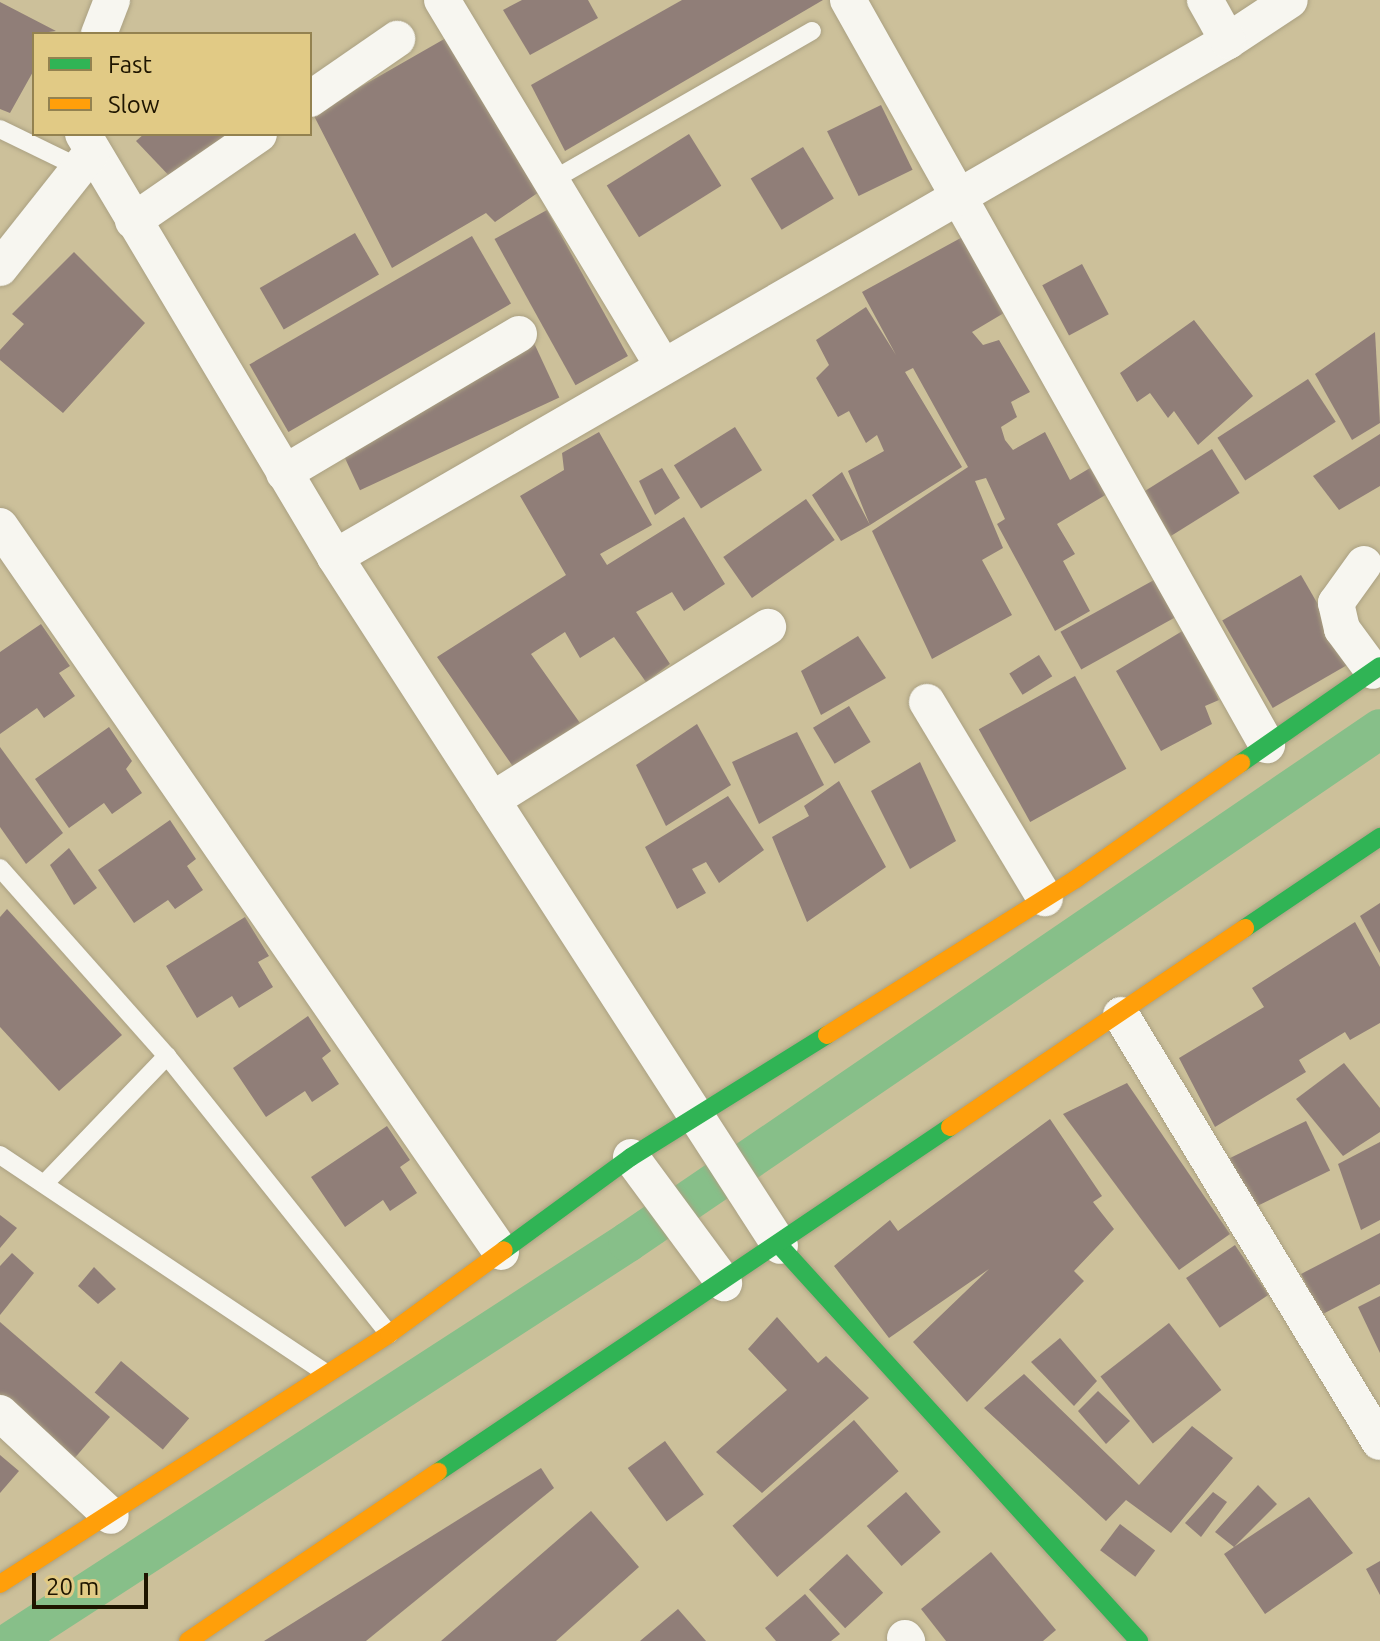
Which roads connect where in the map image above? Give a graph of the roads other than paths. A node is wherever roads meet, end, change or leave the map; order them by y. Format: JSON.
{"nodes":[{"id":1,"x":112,"y":0,"type":"edge"},
{"id":2,"x":442,"y":0,"type":"edge"},
{"id":3,"x":848,"y":0,"type":"edge"},
{"id":4,"x":1205,"y":0,"type":"edge"},
{"id":5,"x":1290,"y":0,"type":"edge"},
{"id":6,"x":812,"y":31,"type":"dead end"},
{"id":7,"x":100,"y":32,"type":"edge"},
{"id":8,"x":397,"y":39,"type":"dead end"},
{"id":9,"x":1228,"y":41,"type":"junction"},
{"id":10,"x":312,"y":98,"type":"edge"},
{"id":11,"x":0,"y":129,"type":"edge"},
{"id":12,"x":256,"y":136,"type":"edge"},
{"id":13,"x":85,"y":151,"type":"edge"},
{"id":14,"x":551,"y":181,"type":"junction"},
{"id":15,"x":962,"y":196,"type":"junction"},
{"id":16,"x":133,"y":221,"type":"junction"},
{"id":17,"x":0,"y":268,"type":"edge"},
{"id":18,"x":519,"y":334,"type":"dead end"},
{"id":19,"x":661,"y":363,"type":"junction"},
{"id":20,"x":284,"y":473,"type":"junction"},
{"id":21,"x":0,"y":526,"type":"edge"},
{"id":22,"x":335,"y":557,"type":"junction"},
{"id":23,"x":1364,"y":564,"type":"dead end"},
{"id":24,"x":768,"y":627,"type":"dead end"},
{"id":25,"x":1377,"y":668,"type":"edge"},
{"id":26,"x":927,"y":702,"type":"dead end"},
{"id":27,"x":1267,"y":745,"type":"junction"},
{"id":28,"x":492,"y":800,"type":"junction"},
{"id":29,"x":1380,"y":837,"type":"edge"},
{"id":30,"x":0,"y":868,"type":"edge"},
{"id":31,"x":1045,"y":898,"type":"junction"},
{"id":32,"x":1121,"y":1015,"type":"junction"},
{"id":33,"x":167,"y":1056,"type":"junction"},
{"id":34,"x":694,"y":1117,"type":"junction"},
{"id":35,"x":0,"y":1155,"type":"edge"},
{"id":36,"x":631,"y":1157,"type":"junction"},
{"id":37,"x":46,"y":1182,"type":"junction"},
{"id":38,"x":780,"y":1246,"type":"junction"},
{"id":39,"x":501,"y":1252,"type":"junction"},
{"id":40,"x":724,"y":1283,"type":"junction"},
{"id":41,"x":389,"y":1334,"type":"junction"},
{"id":42,"x":326,"y":1373,"type":"junction"},
{"id":43,"x":0,"y":1413,"type":"edge"},
{"id":44,"x":1380,"y":1442,"type":"edge"},
{"id":45,"x":111,"y":1516,"type":"junction"},
{"id":46,"x":0,"y":1584,"type":"edge"},
{"id":47,"x":188,"y":1641,"type":"edge"},
{"id":48,"x":1139,"y":1641,"type":"edge"}],
"edges":[{"from":1,"to":7,"type":"street"},
{"from":2,"to":14,"type":"street"},
{"from":3,"to":15,"type":"street"},
{"from":4,"to":9,"type":"street"},
{"from":5,"to":9,"type":"street"},
{"from":6,"to":14,"type":"lane"},
{"from":8,"to":10,"type":"street"},
{"from":9,"to":15,"type":"street"},
{"from":11,"to":13,"type":"lane"},
{"from":12,"to":16,"type":"street"},
{"from":13,"to":16,"type":"street"},
{"from":13,"to":17,"type":"street"},
{"from":14,"to":19,"type":"street"},
{"from":15,"to":19,"type":"street"},
{"from":15,"to":27,"type":"street"},
{"from":16,"to":20,"type":"street"},
{"from":18,"to":20,"type":"street"},
{"from":19,"to":22,"type":"street"},
{"from":20,"to":22,"type":"street"},
{"from":21,"to":39,"type":"street"},
{"from":22,"to":28,"type":"street"},
{"from":23,"to":25,"type":"street"},
{"from":24,"to":28,"type":"street"},
{"from":25,"to":27,"type":"street"},
{"from":26,"to":31,"type":"street"},
{"from":27,"to":31,"type":"street"},
{"from":28,"to":34,"type":"street"},
{"from":29,"to":32,"type":"street"},
{"from":30,"to":33,"type":"lane"},
{"from":31,"to":34,"type":"street"},
{"from":32,"to":38,"type":"street"},
{"from":32,"to":44,"type":"street"},
{"from":33,"to":37,"type":"lane"},
{"from":33,"to":41,"type":"lane"},
{"from":34,"to":36,"type":"street"},
{"from":34,"to":38,"type":"street"},
{"from":35,"to":37,"type":"lane"},
{"from":36,"to":39,"type":"street"},
{"from":36,"to":40,"type":"street"},
{"from":37,"to":42,"type":"lane"},
{"from":38,"to":40,"type":"street"},
{"from":38,"to":48,"type":"street"},
{"from":39,"to":41,"type":"street"},
{"from":40,"to":47,"type":"street"},
{"from":41,"to":42,"type":"street"},
{"from":42,"to":45,"type":"street"},
{"from":43,"to":45,"type":"street"},
{"from":45,"to":46,"type":"street"}]}
